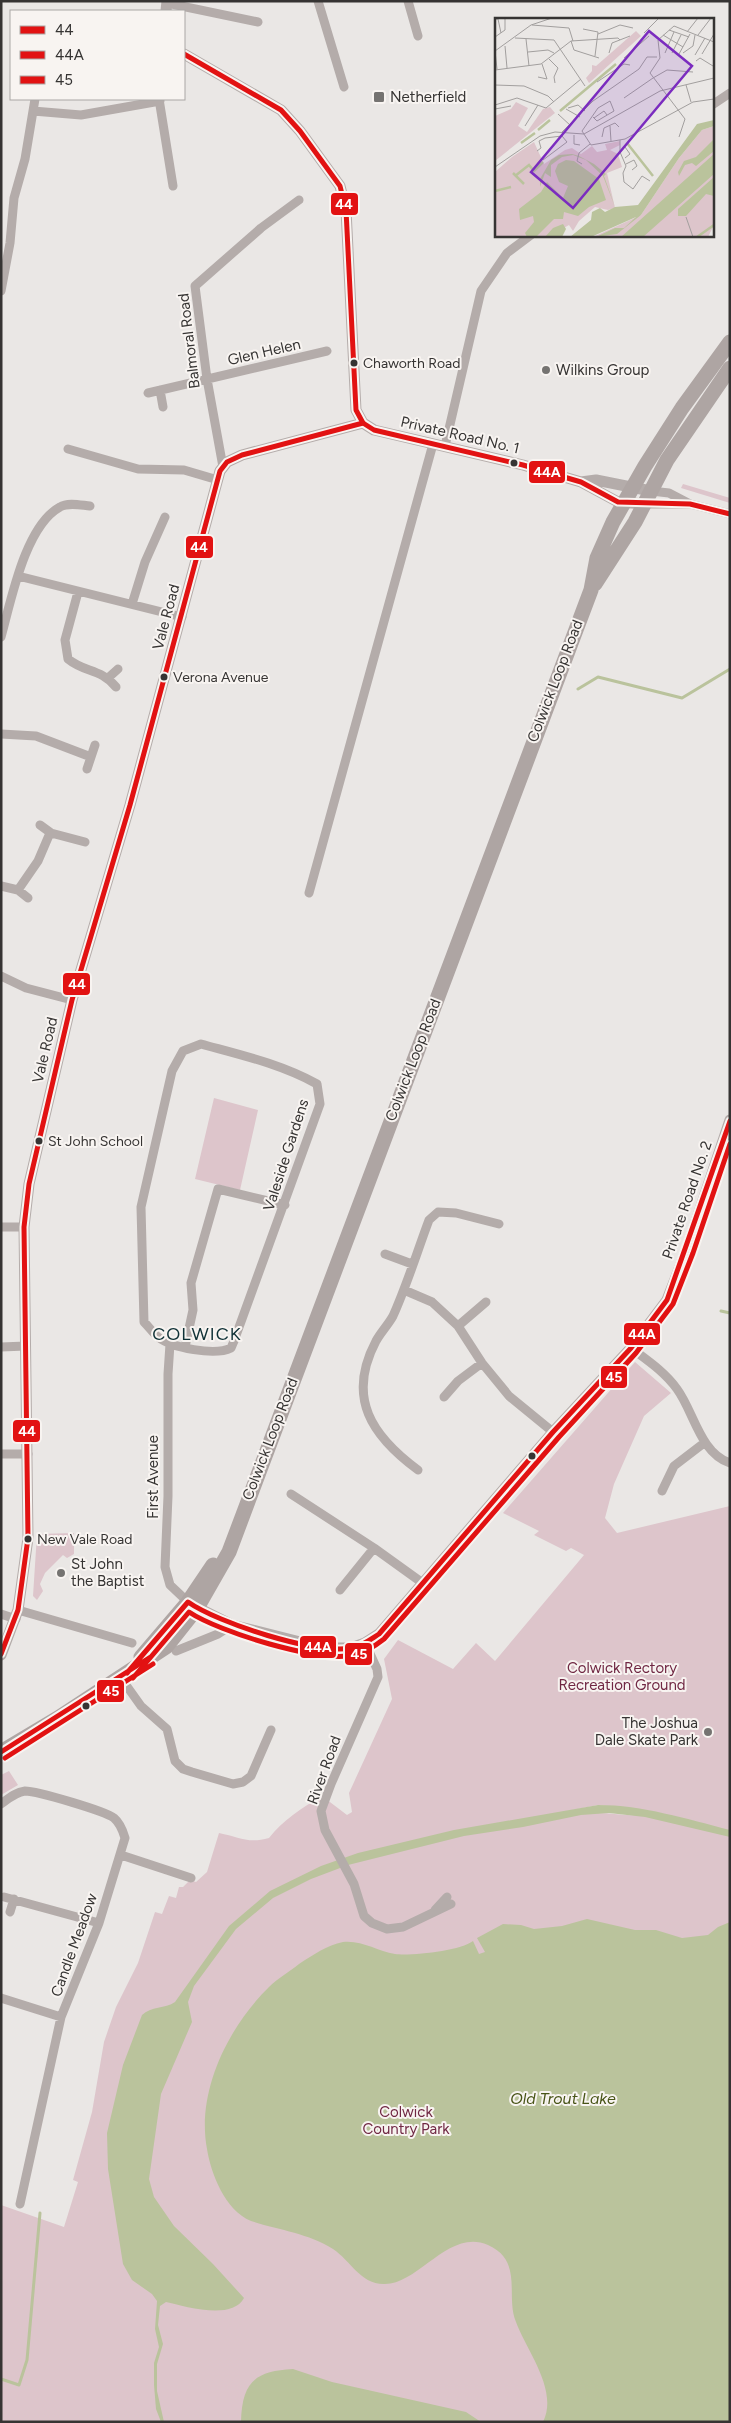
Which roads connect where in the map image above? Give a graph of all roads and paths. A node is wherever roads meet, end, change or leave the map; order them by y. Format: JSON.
{"nodes":[{"id":1,"x":318,"y":1,"type":"edge"},
{"id":2,"x":408,"y":1,"type":"edge"},
{"id":3,"x":167,"y":5,"type":"edge"},
{"id":4,"x":258,"y":22,"type":"dead end"},
{"id":5,"x":418,"y":36,"type":"dead end"},
{"id":6,"x":185,"y":55,"type":"edge"},
{"id":7,"x":344,"y":86,"type":"dead end"},
{"id":8,"x":730,"y":92,"type":"edge"},
{"id":9,"x":35,"y":100,"type":"edge"},
{"id":10,"x":160,"y":100,"type":"edge"},
{"id":11,"x":714,"y":104,"type":"edge"},
{"id":12,"x":33,"y":111,"type":"junction"},
{"id":13,"x":173,"y":186,"type":"dead end"},
{"id":14,"x":299,"y":200,"type":"dead end"},
{"id":15,"x":530,"y":236,"type":"edge"},
{"id":16,"x":1,"y":291,"type":"edge"},
{"id":17,"x":728,"y":346,"type":"edge"},
{"id":18,"x":327,"y":351,"type":"dead end"},
{"id":19,"x":730,"y":368,"type":"edge"},
{"id":20,"x":206,"y":379,"type":"junction"},
{"id":21,"x":160,"y":390,"type":"junction"},
{"id":22,"x":148,"y":393,"type":"dead end"},
{"id":23,"x":163,"y":407,"type":"dead end"},
{"id":24,"x":363,"y":423,"type":"junction"},
{"id":25,"x":439,"y":445,"type":"junction"},
{"id":26,"x":68,"y":450,"type":"dead end"},
{"id":27,"x":82,"y":453,"type":"junction"},
{"id":28,"x":80,"y":464,"type":"dead end"},
{"id":29,"x":223,"y":467,"type":"junction"},
{"id":30,"x":218,"y":480,"type":"junction"},
{"id":31,"x":581,"y":482,"type":"junction"},
{"id":32,"x":633,"y":487,"type":"junction"},
{"id":33,"x":648,"y":497,"type":"junction"},
{"id":34,"x":625,"y":502,"type":"junction"},
{"id":35,"x":690,"y":504,"type":"junction"},
{"id":36,"x":90,"y":506,"type":"dead end"},
{"id":37,"x":730,"y":514,"type":"edge"},
{"id":38,"x":166,"y":517,"type":"dead end"},
{"id":39,"x":18,"y":576,"type":"junction"},
{"id":40,"x":590,"y":590,"type":"junction"},
{"id":41,"x":78,"y":592,"type":"junction"},
{"id":42,"x":132,"y":604,"type":"junction"},
{"id":43,"x":182,"y":617,"type":"junction"},
{"id":44,"x":1,"y":637,"type":"edge"},
{"id":45,"x":118,"y":669,"type":"dead end"},
{"id":46,"x":108,"y":678,"type":"junction"},
{"id":47,"x":116,"y":687,"type":"dead end"},
{"id":48,"x":1,"y":734,"type":"edge"},
{"id":49,"x":95,"y":745,"type":"dead end"},
{"id":50,"x":91,"y":757,"type":"junction"},
{"id":51,"x":87,"y":769,"type":"dead end"},
{"id":52,"x":40,"y":825,"type":"dead end"},
{"id":53,"x":50,"y":832,"type":"junction"},
{"id":54,"x":85,"y":842,"type":"dead end"},
{"id":55,"x":1,"y":886,"type":"edge"},
{"id":56,"x":18,"y":890,"type":"junction"},
{"id":57,"x":309,"y":894,"type":"dead end"},
{"id":58,"x":28,"y":898,"type":"dead end"},
{"id":59,"x":1,"y":976,"type":"edge"},
{"id":60,"x":72,"y":1000,"type":"junction"},
{"id":61,"x":730,"y":1120,"type":"edge"},
{"id":62,"x":285,"y":1205,"type":"junction"},
{"id":63,"x":499,"y":1224,"type":"dead end"},
{"id":64,"x":1,"y":1227,"type":"edge"},
{"id":65,"x":24,"y":1227,"type":"junction"},
{"id":66,"x":385,"y":1254,"type":"dead end"},
{"id":67,"x":412,"y":1264,"type":"junction"},
{"id":68,"x":404,"y":1290,"type":"junction"},
{"id":69,"x":486,"y":1302,"type":"dead end"},
{"id":70,"x":458,"y":1326,"type":"junction"},
{"id":71,"x":170,"y":1344,"type":"junction"},
{"id":72,"x":26,"y":1346,"type":"junction"},
{"id":73,"x":1,"y":1347,"type":"edge"},
{"id":74,"x":185,"y":1347,"type":"junction"},
{"id":75,"x":631,"y":1348,"type":"junction"},
{"id":76,"x":482,"y":1363,"type":"junction"},
{"id":77,"x":444,"y":1396,"type":"dead end"},
{"id":78,"x":553,"y":1432,"type":"junction"},
{"id":79,"x":704,"y":1442,"type":"junction"},
{"id":80,"x":1,"y":1454,"type":"edge"},
{"id":81,"x":28,"y":1454,"type":"junction"},
{"id":82,"x":730,"y":1463,"type":"edge"},
{"id":83,"x":418,"y":1470,"type":"dead end"},
{"id":84,"x":662,"y":1491,"type":"dead end"},
{"id":85,"x":292,"y":1494,"type":"dead end"},
{"id":86,"x":374,"y":1548,"type":"junction"},
{"id":87,"x":424,"y":1584,"type":"junction"},
{"id":88,"x":340,"y":1590,"type":"dead end"},
{"id":89,"x":192,"y":1605,"type":"junction"},
{"id":90,"x":1,"y":1614,"type":"edge"},
{"id":91,"x":17,"y":1614,"type":"junction"},
{"id":92,"x":232,"y":1625,"type":"junction"},
{"id":93,"x":132,"y":1643,"type":"dead end"},
{"id":94,"x":365,"y":1643,"type":"junction"},
{"id":95,"x":176,"y":1651,"type":"dead end"},
{"id":96,"x":1,"y":1655,"type":"edge"},
{"id":97,"x":124,"y":1675,"type":"junction"},
{"id":98,"x":271,"y":1730,"type":"dead end"},
{"id":99,"x":1,"y":1752,"type":"edge"},
{"id":100,"x":1,"y":1804,"type":"edge"},
{"id":101,"x":121,"y":1855,"type":"junction"},
{"id":102,"x":180,"y":1885,"type":"dead end"},
{"id":103,"x":4,"y":1897,"type":"dead end"},
{"id":104,"x":14,"y":1900,"type":"junction"},
{"id":105,"x":449,"y":1900,"type":"dead end"},
{"id":106,"x":10,"y":1912,"type":"dead end"},
{"id":107,"x":99,"y":1923,"type":"junction"},
{"id":108,"x":1,"y":1998,"type":"edge"},
{"id":109,"x":61,"y":2017,"type":"junction"},
{"id":110,"x":20,"y":2204,"type":"dead end"}],
"edges":[{"from":1,"to":7,"type":"street"},
{"from":2,"to":5,"type":"street"},
{"from":3,"to":4,"type":"street"},
{"from":6,"to":24,"type":"street"},
{"from":8,"to":11,"type":"street"},
{"from":9,"to":12,"type":"street"},
{"from":10,"to":12,"type":"street"},
{"from":10,"to":13,"type":"street"},
{"from":12,"to":16,"type":"street"},
{"from":14,"to":20,"type":"street","name":"Balmoral Road"},
{"from":15,"to":25,"type":"street"},
{"from":17,"to":32,"type":"main road","name":"Colwick Loop Road"},
{"from":18,"to":20,"type":"street","name":"Glen Helen"},
{"from":19,"to":33,"type":"main road","name":"Colwick Loop Road"},
{"from":20,"to":21,"type":"street","name":"Glen Helen"},
{"from":20,"to":29,"type":"street","name":"Balmoral Road"},
{"from":21,"to":22,"type":"street","name":"Glen Helen"},
{"from":21,"to":23,"type":"street"},
{"from":24,"to":25,"type":"street","name":"Private Road No. 1"},
{"from":24,"to":29,"type":"street"},
{"from":25,"to":31,"type":"street","name":"Private Road No. 1"},
{"from":25,"to":57,"type":"street"},
{"from":26,"to":27,"type":"street"},
{"from":27,"to":28,"type":"street"},
{"from":27,"to":30,"type":"street"},
{"from":29,"to":30,"type":"street","name":"Vale Road"},
{"from":30,"to":43,"type":"street","name":"Vale Road"},
{"from":31,"to":32,"type":"street","name":"Private Road No. 1"},
{"from":31,"to":34,"type":"street","name":"Private Road No. 1"},
{"from":32,"to":33,"type":"street","name":"Private Road No. 1"},
{"from":32,"to":34,"type":"main road","name":"Colwick Loop Road"},
{"from":33,"to":34,"type":"street","name":"Private Road No. 1"},
{"from":33,"to":35,"type":"street","name":"Private Road No. 1"},
{"from":33,"to":35,"type":"street","name":"Private Road No. 1"},
{"from":33,"to":40,"type":"main road","name":"Colwick Loop Road"},
{"from":34,"to":40,"type":"main road","name":"Colwick Loop Road"},
{"from":35,"to":37,"type":"street","name":"Private Road No. 1"},
{"from":36,"to":39,"type":"street"},
{"from":38,"to":42,"type":"street"},
{"from":39,"to":41,"type":"street"},
{"from":39,"to":44,"type":"street"},
{"from":40,"to":89,"type":"main road","name":"Colwick Loop Road"},
{"from":41,"to":42,"type":"street"},
{"from":41,"to":46,"type":"street"},
{"from":42,"to":43,"type":"street"},
{"from":43,"to":60,"type":"street","name":"Vale Road"},
{"from":45,"to":46,"type":"street"},
{"from":46,"to":47,"type":"street"},
{"from":48,"to":50,"type":"street"},
{"from":49,"to":50,"type":"street"},
{"from":50,"to":51,"type":"street"},
{"from":52,"to":53,"type":"street"},
{"from":53,"to":54,"type":"street"},
{"from":53,"to":56,"type":"street"},
{"from":55,"to":56,"type":"street"},
{"from":56,"to":58,"type":"street"},
{"from":59,"to":60,"type":"street"},
{"from":60,"to":65,"type":"street","name":"Vale Road"},
{"from":61,"to":75,"type":"street","name":"Private Road No. 2"},
{"from":62,"to":71,"type":"street","name":"Valeside Gardens"},
{"from":62,"to":74,"type":"street","name":"Valeside Gardens"},
{"from":62,"to":74,"type":"street"},
{"from":63,"to":67,"type":"street"},
{"from":64,"to":65,"type":"street"},
{"from":65,"to":72,"type":"street","name":"Vale Road"},
{"from":66,"to":67,"type":"street"},
{"from":67,"to":68,"type":"street"},
{"from":68,"to":70,"type":"street"},
{"from":68,"to":83,"type":"street"},
{"from":69,"to":70,"type":"street"},
{"from":70,"to":76,"type":"street"},
{"from":71,"to":74,"type":"street","name":"Valeside Gardens"},
{"from":71,"to":89,"type":"street","name":"First Avenue"},
{"from":72,"to":73,"type":"street"},
{"from":72,"to":81,"type":"street","name":"Vale Road"},
{"from":75,"to":78,"type":"street","name":"Private Road No. 2"},
{"from":75,"to":79,"type":"street"},
{"from":76,"to":77,"type":"street"},
{"from":76,"to":78,"type":"street"},
{"from":78,"to":87,"type":"street","name":"Private Road No. 2"},
{"from":79,"to":82,"type":"street"},
{"from":79,"to":84,"type":"street"},
{"from":80,"to":81,"type":"street"},
{"from":81,"to":91,"type":"street","name":"Vale Road"},
{"from":85,"to":86,"type":"street"},
{"from":86,"to":87,"type":"street"},
{"from":86,"to":88,"type":"street"},
{"from":87,"to":94,"type":"street","name":"Private Road No. 2"},
{"from":89,"to":92,"type":"street"},
{"from":89,"to":97,"type":"main road","name":"Colwick Loop Road"},
{"from":90,"to":91,"type":"street"},
{"from":91,"to":93,"type":"street"},
{"from":91,"to":96,"type":"street","name":"Vale Road"},
{"from":92,"to":94,"type":"street"},
{"from":92,"to":95,"type":"street"},
{"from":94,"to":105,"type":"street","name":"River Road"},
{"from":97,"to":98,"type":"street"},
{"from":97,"to":99,"type":"main road","name":"Colwick Loop Road"},
{"from":100,"to":101,"type":"street","name":"Candle Meadow"},
{"from":101,"to":102,"type":"street"},
{"from":101,"to":107,"type":"street","name":"Candle Meadow"},
{"from":103,"to":104,"type":"street"},
{"from":104,"to":106,"type":"street"},
{"from":104,"to":107,"type":"street"},
{"from":107,"to":109,"type":"street","name":"Candle Meadow"},
{"from":108,"to":109,"type":"street"},
{"from":109,"to":110,"type":"street","name":"Candle Meadow"}]}
